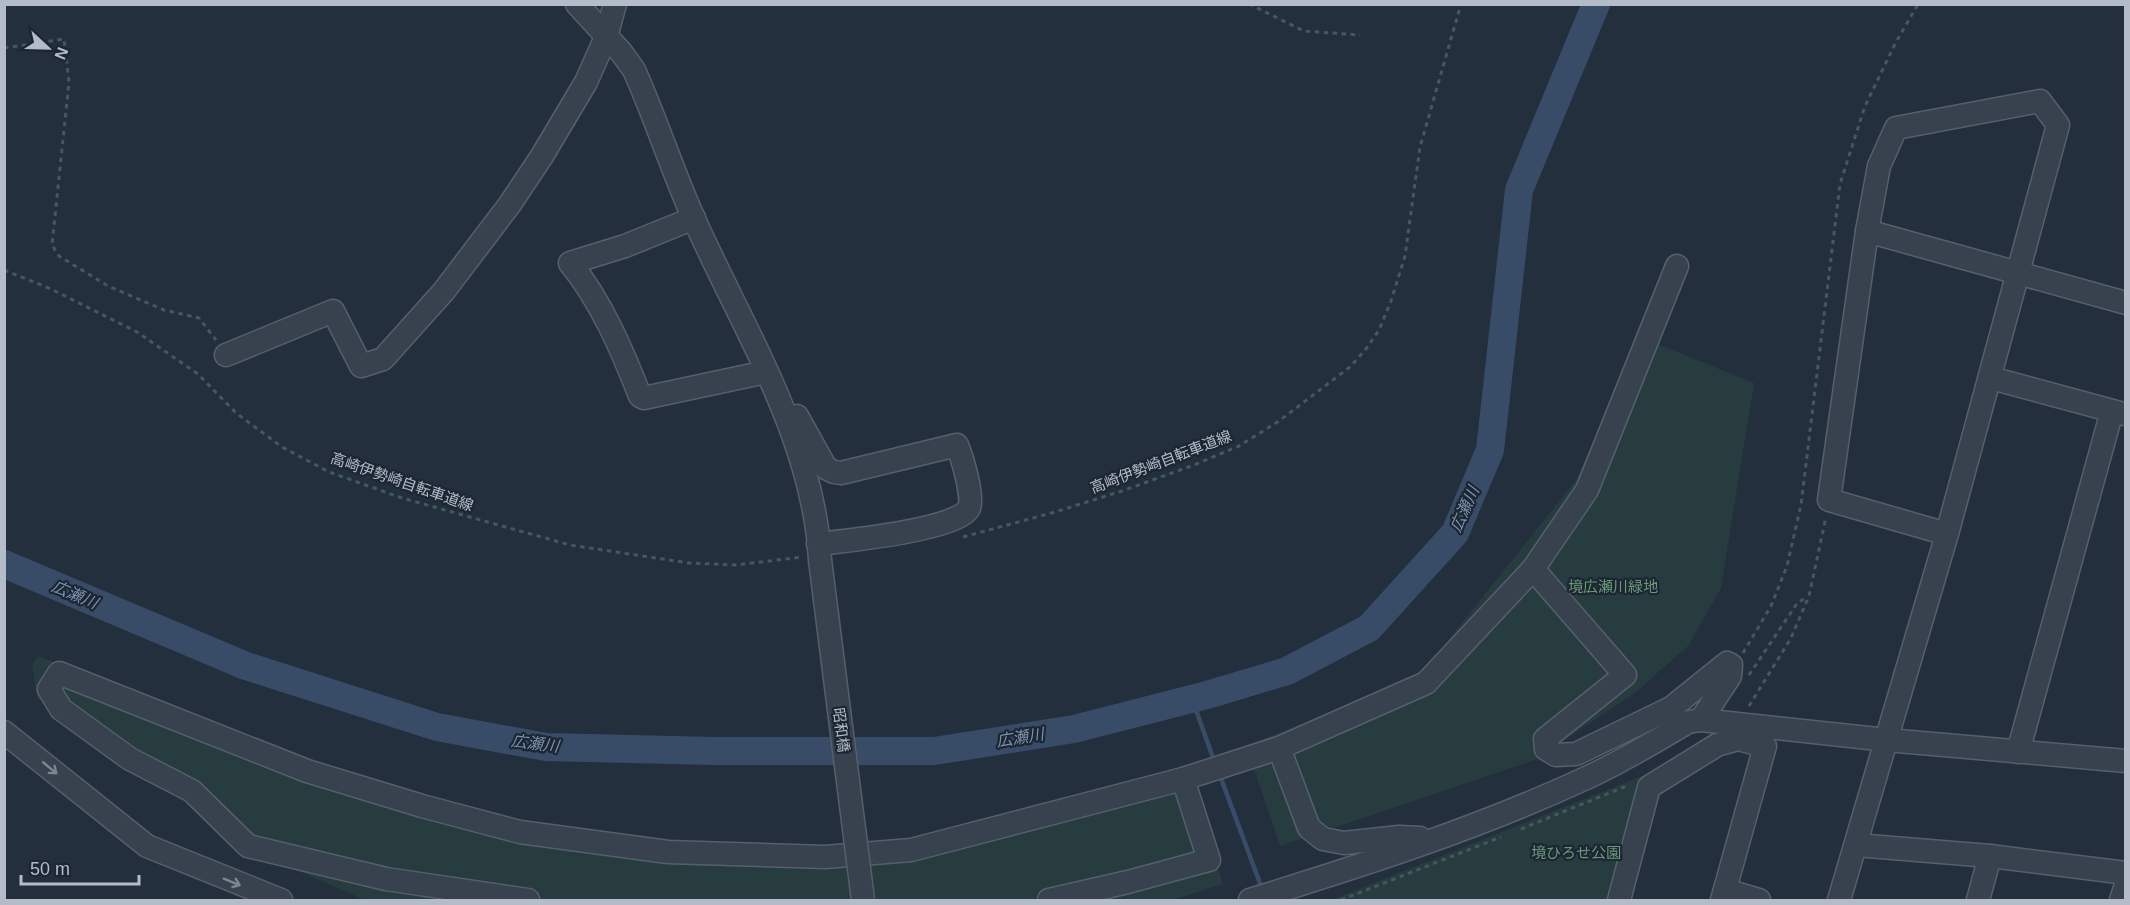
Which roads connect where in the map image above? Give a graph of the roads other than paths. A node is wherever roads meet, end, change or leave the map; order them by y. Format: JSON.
{"nodes":[{"id":1,"x":577,"y":4,"type":"edge"},
{"id":2,"x":615,"y":4,"type":"edge"},
{"id":3,"x":606,"y":37,"type":"junction"},
{"id":4,"x":694,"y":218,"type":"junction"},
{"id":5,"x":1867,"y":231,"type":"junction"},
{"id":6,"x":1677,"y":266,"type":"dead end"},
{"id":7,"x":2017,"y":273,"type":"junction"},
{"id":8,"x":2126,"y":303,"type":"edge"},
{"id":9,"x":226,"y":355,"type":"road end"},
{"id":10,"x":766,"y":372,"type":"junction"},
{"id":11,"x":1991,"y":378,"type":"junction"},
{"id":12,"x":778,"y":396,"type":"junction"},
{"id":13,"x":2119,"y":413,"type":"edge"},
{"id":14,"x":1947,"y":534,"type":"junction"},
{"id":15,"x":816,"y":554,"type":"junction"},
{"id":16,"x":1533,"y":569,"type":"junction"},
{"id":17,"x":1701,"y":720,"type":"junction"},
{"id":18,"x":4,"y":732,"type":"edge"},
{"id":19,"x":1887,"y":740,"type":"junction"},
{"id":20,"x":1279,"y":748,"type":"junction"},
{"id":21,"x":2018,"y":752,"type":"junction"},
{"id":22,"x":2126,"y":761,"type":"edge"},
{"id":23,"x":1183,"y":779,"type":"junction"},
{"id":24,"x":1433,"y":839,"type":"junction"},
{"id":25,"x":1856,"y":845,"type":"junction"},
{"id":26,"x":1990,"y":856,"type":"junction"},
{"id":27,"x":2126,"y":873,"type":"edge"},
{"id":28,"x":2126,"y":885,"type":"edge"},
{"id":29,"x":1723,"y":895,"type":"edge"},
{"id":30,"x":281,"y":900,"type":"edge"},
{"id":31,"x":528,"y":900,"type":"edge"},
{"id":32,"x":863,"y":900,"type":"edge"},
{"id":33,"x":1049,"y":900,"type":"edge"},
{"id":34,"x":1250,"y":900,"type":"edge"},
{"id":35,"x":1618,"y":900,"type":"edge"},
{"id":36,"x":1760,"y":900,"type":"edge"},
{"id":37,"x":1839,"y":900,"type":"edge"},
{"id":38,"x":1978,"y":900,"type":"edge"},
{"id":39,"x":2121,"y":900,"type":"edge"}],
"edges":[{"from":1,"to":3,"type":"street"},
{"from":2,"to":3,"type":"street"},
{"from":3,"to":4,"type":"street"},
{"from":3,"to":9,"type":"street"},
{"from":4,"to":10,"type":"street"},
{"from":4,"to":10,"type":"street"},
{"from":5,"to":7,"type":"street"},
{"from":5,"to":7,"type":"street"},
{"from":5,"to":14,"type":"street"},
{"from":6,"to":16,"type":"street"},
{"from":7,"to":8,"type":"street"},
{"from":7,"to":11,"type":"street"},
{"from":10,"to":12,"type":"street"},
{"from":11,"to":13,"type":"street"},
{"from":11,"to":14,"type":"street"},
{"from":12,"to":15,"type":"street","name":"昭和橋"},
{"from":12,"to":15,"type":"street"},
{"from":13,"to":21,"type":"street"},
{"from":14,"to":19,"type":"street"},
{"from":15,"to":32,"type":"street","name":"昭和橋","bridge":true},
{"from":16,"to":17,"type":"street"},
{"from":16,"to":20,"type":"street"},
{"from":17,"to":19,"type":"street"},
{"from":17,"to":24,"type":"street"},
{"from":18,"to":30,"type":"street","one_way":true},
{"from":19,"to":21,"type":"street"},
{"from":19,"to":25,"type":"street"},
{"from":20,"to":23,"type":"street"},
{"from":20,"to":24,"type":"street"},
{"from":21,"to":22,"type":"street"},
{"from":23,"to":31,"type":"street"},
{"from":23,"to":33,"type":"street"},
{"from":24,"to":34,"type":"street"},
{"from":25,"to":26,"type":"street"},
{"from":25,"to":37,"type":"street"},
{"from":26,"to":27,"type":"street"},
{"from":26,"to":38,"type":"street"},
{"from":28,"to":39,"type":"street"},
{"from":29,"to":35,"type":"street"},
{"from":29,"to":36,"type":"street"}]}
